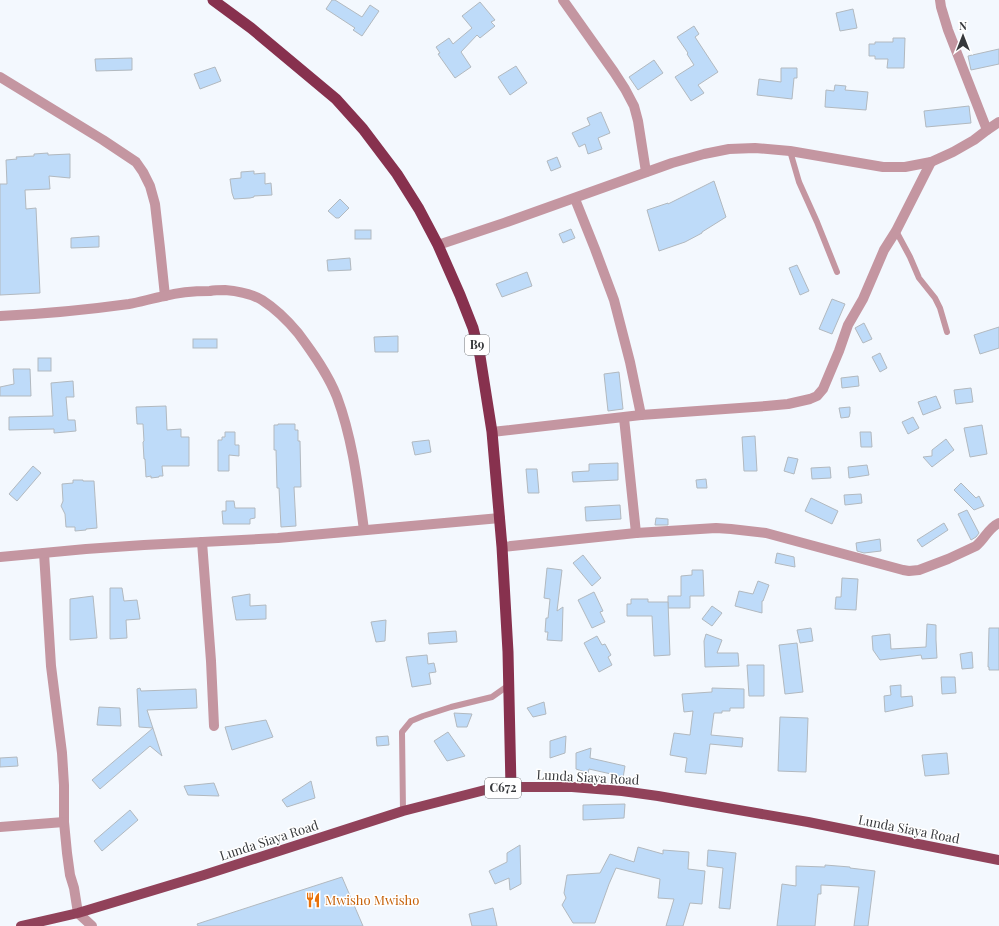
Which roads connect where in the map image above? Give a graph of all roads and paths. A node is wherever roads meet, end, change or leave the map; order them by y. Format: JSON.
{"nodes":[{"id":1,"x":213,"y":0,"type":"edge"},
{"id":2,"x":563,"y":0,"type":"edge"},
{"id":3,"x":940,"y":0,"type":"edge"},
{"id":4,"x":0,"y":77,"type":"edge"},
{"id":5,"x":999,"y":122,"type":"edge"},
{"id":6,"x":986,"y":130,"type":"junction"},
{"id":7,"x":790,"y":151,"type":"junction"},
{"id":8,"x":930,"y":162,"type":"junction"},
{"id":9,"x":646,"y":172,"type":"junction"},
{"id":10,"x":575,"y":199,"type":"junction"},
{"id":11,"x":896,"y":231,"type":"junction"},
{"id":12,"x":438,"y":245,"type":"junction"},
{"id":13,"x":837,"y":272,"type":"dead end"},
{"id":14,"x":165,"y":296,"type":"junction"},
{"id":15,"x":0,"y":316,"type":"edge"},
{"id":16,"x":947,"y":332,"type":"dead end"},
{"id":17,"x":641,"y":416,"type":"junction"},
{"id":18,"x":624,"y":418,"type":"junction"},
{"id":19,"x":492,"y":432,"type":"junction"},
{"id":20,"x":500,"y":518,"type":"junction"},
{"id":21,"x":999,"y":523,"type":"edge"},
{"id":22,"x":364,"y":530,"type":"junction"},
{"id":23,"x":636,"y":533,"type":"junction"},
{"id":24,"x":202,"y":542,"type":"junction"},
{"id":25,"x":502,"y":547,"type":"junction"},
{"id":26,"x":44,"y":552,"type":"junction"},
{"id":27,"x":0,"y":557,"type":"edge"},
{"id":28,"x":509,"y":685,"type":"junction"},
{"id":29,"x":214,"y":726,"type":"dead end"},
{"id":30,"x":511,"y":787,"type":"junction"},
{"id":31,"x":403,"y":811,"type":"junction"},
{"id":32,"x":64,"y":822,"type":"junction"},
{"id":33,"x":0,"y":827,"type":"edge"},
{"id":34,"x":999,"y":860,"type":"edge"},
{"id":35,"x":78,"y":913,"type":"junction"},
{"id":36,"x":21,"y":926,"type":"edge"},
{"id":37,"x":92,"y":926,"type":"edge"}],
"edges":[{"from":1,"to":12,"type":"highway","number":"B9"},
{"from":2,"to":9,"type":"street"},
{"from":3,"to":6,"type":"street"},
{"from":4,"to":14,"type":"street"},
{"from":5,"to":6,"type":"street"},
{"from":6,"to":8,"type":"street"},
{"from":7,"to":8,"type":"street"},
{"from":7,"to":9,"type":"street"},
{"from":7,"to":13,"type":"lane"},
{"from":8,"to":11,"type":"street"},
{"from":9,"to":10,"type":"street"},
{"from":10,"to":12,"type":"street"},
{"from":10,"to":17,"type":"street"},
{"from":11,"to":16,"type":"lane"},
{"from":11,"to":17,"type":"street"},
{"from":12,"to":19,"type":"highway","number":"B9"},
{"from":14,"to":15,"type":"street"},
{"from":14,"to":22,"type":"street"},
{"from":17,"to":18,"type":"street"},
{"from":18,"to":19,"type":"street"},
{"from":18,"to":23,"type":"street"},
{"from":19,"to":20,"type":"highway","number":"B9"},
{"from":20,"to":22,"type":"street"},
{"from":20,"to":25,"type":"highway","number":"B9"},
{"from":21,"to":23,"type":"street"},
{"from":22,"to":24,"type":"street"},
{"from":23,"to":25,"type":"street"},
{"from":24,"to":26,"type":"street"},
{"from":24,"to":29,"type":"street"},
{"from":25,"to":28,"type":"highway","number":"B9"},
{"from":26,"to":27,"type":"street"},
{"from":26,"to":32,"type":"street"},
{"from":28,"to":30,"type":"highway","number":"B9"},
{"from":28,"to":31,"type":"lane"},
{"from":30,"to":31,"type":"main road","name":"Lunda Siaya Road","number":"C672"},
{"from":30,"to":34,"type":"main road","name":"Lunda Siaya Road","number":"C672"},
{"from":31,"to":35,"type":"main road","name":"Lunda Siaya Road","number":"C672"},
{"from":32,"to":33,"type":"street"},
{"from":32,"to":35,"type":"street"},
{"from":35,"to":36,"type":"main road","name":"Lunda Siaya Road","number":"C672"},
{"from":35,"to":37,"type":"street"}]}
